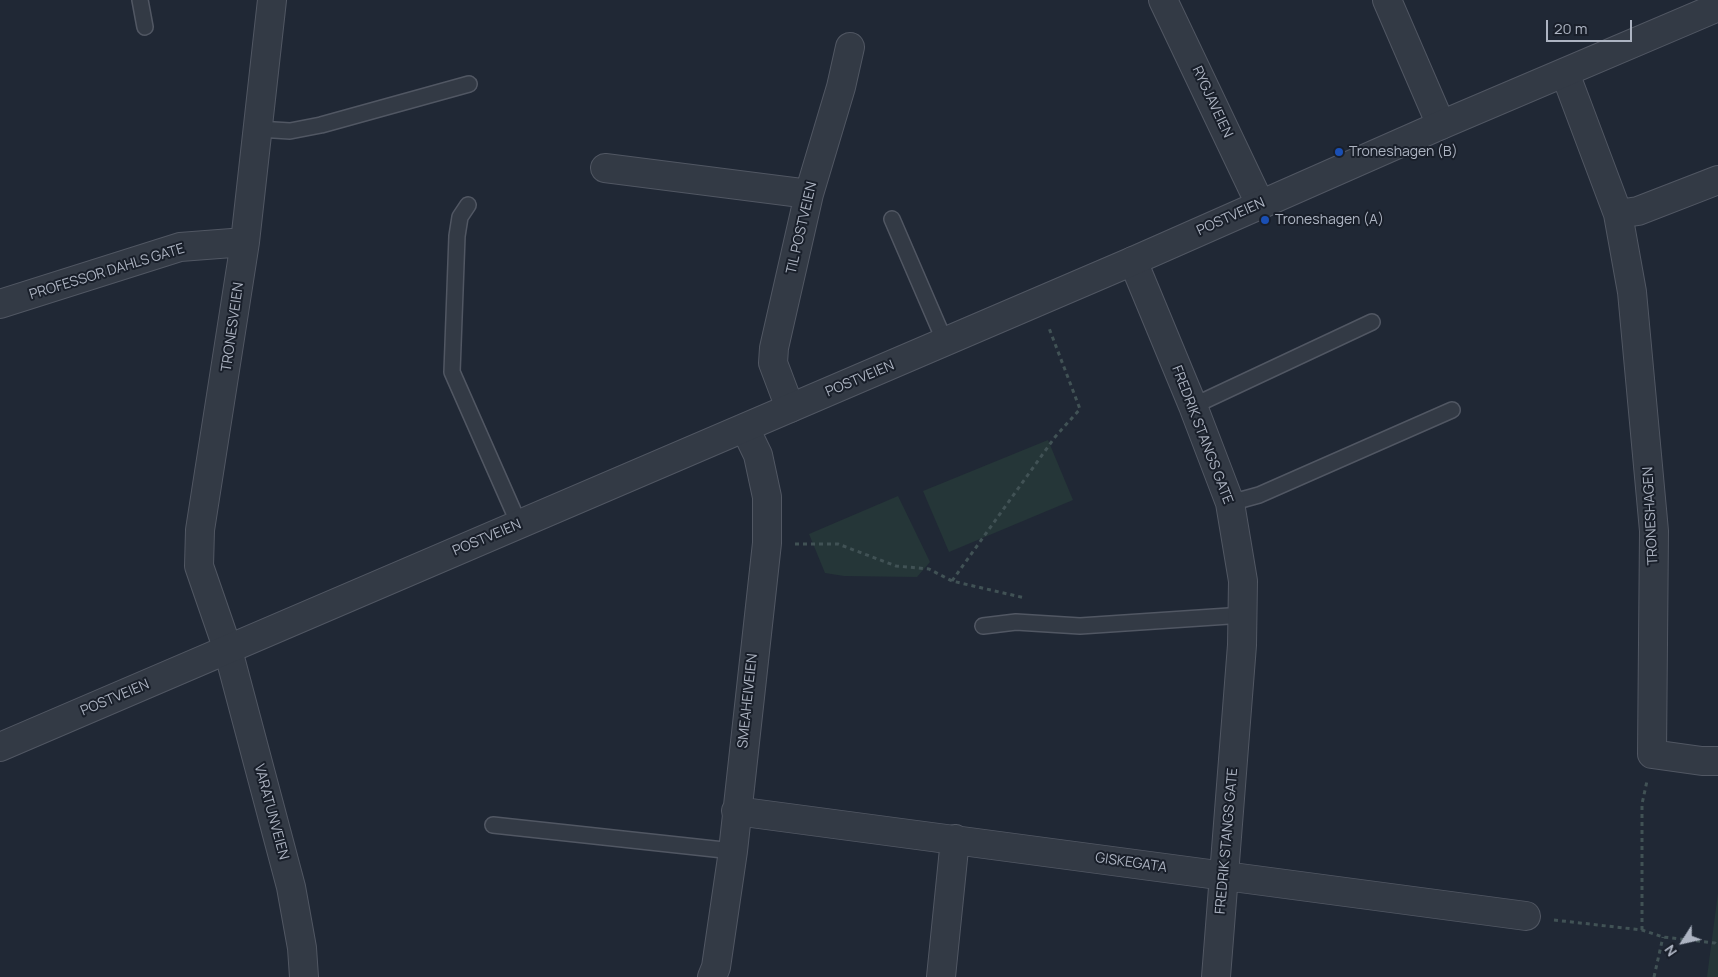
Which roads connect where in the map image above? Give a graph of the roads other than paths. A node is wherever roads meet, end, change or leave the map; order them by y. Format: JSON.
{"nodes":[{"id":1,"x":140,"y":0,"type":"edge"},
{"id":2,"x":272,"y":0,"type":"edge"},
{"id":3,"x":1163,"y":0,"type":"edge"},
{"id":4,"x":1387,"y":0,"type":"edge"},
{"id":5,"x":1718,"y":7,"type":"edge"},
{"id":6,"x":145,"y":27,"type":"dead end"},
{"id":7,"x":850,"y":47,"type":"dead end"},
{"id":8,"x":1565,"y":73,"type":"junction"},
{"id":9,"x":469,"y":84,"type":"dead end"},
{"id":10,"x":1441,"y":125,"type":"junction"},
{"id":11,"x":258,"y":130,"type":"junction"},
{"id":12,"x":605,"y":168,"type":"dead end"},
{"id":13,"x":1718,"y":180,"type":"edge"},
{"id":14,"x":809,"y":194,"type":"junction"},
{"id":15,"x":1260,"y":204,"type":"junction"},
{"id":16,"x":468,"y":206,"type":"dead end"},
{"id":17,"x":1618,"y":214,"type":"junction"},
{"id":18,"x":892,"y":219,"type":"dead end"},
{"id":19,"x":245,"y":242,"type":"junction"},
{"id":20,"x":1133,"y":261,"type":"junction"},
{"id":21,"x":0,"y":304,"type":"edge"},
{"id":22,"x":1372,"y":322,"type":"dead end"},
{"id":23,"x":945,"y":342,"type":"junction"},
{"id":24,"x":1193,"y":406,"type":"junction"},
{"id":25,"x":790,"y":408,"type":"junction"},
{"id":26,"x":1452,"y":410,"type":"dead end"},
{"id":27,"x":745,"y":428,"type":"junction"},
{"id":28,"x":1230,"y":503,"type":"junction"},
{"id":29,"x":519,"y":524,"type":"junction"},
{"id":30,"x":1244,"y":615,"type":"junction"},
{"id":31,"x":983,"y":626,"type":"dead end"},
{"id":32,"x":228,"y":650,"type":"junction"},
{"id":33,"x":0,"y":747,"type":"edge"},
{"id":34,"x":1718,"y":761,"type":"edge"},
{"id":35,"x":736,"y":811,"type":"junction"},
{"id":36,"x":493,"y":824,"type":"dead end"},
{"id":37,"x":956,"y":840,"type":"junction"},
{"id":38,"x":733,"y":851,"type":"junction"},
{"id":39,"x":1224,"y":876,"type":"junction"},
{"id":40,"x":1526,"y":916,"type":"road end"},
{"id":41,"x":304,"y":977,"type":"edge"},
{"id":42,"x":712,"y":977,"type":"edge"},
{"id":43,"x":941,"y":977,"type":"edge"},
{"id":44,"x":1216,"y":977,"type":"edge"}],
"edges":[{"from":1,"to":6,"type":"lane"},
{"from":2,"to":11,"type":"street","name":"TRONESVEIEN"},
{"from":3,"to":15,"type":"street","name":"RYGJAVEIEN"},
{"from":4,"to":10,"type":"street"},
{"from":5,"to":8,"type":"street","name":"POSTVEIEN"},
{"from":7,"to":14,"type":"street","name":"TIL POSTVEIEN"},
{"from":8,"to":10,"type":"street","name":"POSTVEIEN"},
{"from":8,"to":17,"type":"street","name":"TRONESHAGEN"},
{"from":9,"to":11,"type":"lane"},
{"from":10,"to":15,"type":"street","name":"POSTVEIEN"},
{"from":11,"to":19,"type":"street","name":"TRONESVEIEN"},
{"from":12,"to":14,"type":"street"},
{"from":13,"to":17,"type":"street"},
{"from":14,"to":25,"type":"street","name":"TIL POSTVEIEN"},
{"from":15,"to":20,"type":"street","name":"POSTVEIEN"},
{"from":16,"to":29,"type":"lane"},
{"from":17,"to":34,"type":"street","name":"TRONESHAGEN"},
{"from":18,"to":23,"type":"lane"},
{"from":19,"to":21,"type":"street","name":"PROFESSOR DAHLS GATE"},
{"from":19,"to":32,"type":"street","name":"TRONESVEIEN"},
{"from":20,"to":23,"type":"street","name":"POSTVEIEN"},
{"from":20,"to":24,"type":"street","name":"FREDRIK STANGS GATE"},
{"from":22,"to":24,"type":"lane"},
{"from":23,"to":25,"type":"street","name":"POSTVEIEN"},
{"from":24,"to":28,"type":"street","name":"FREDRIK STANGS GATE"},
{"from":25,"to":27,"type":"street","name":"POSTVEIEN"},
{"from":26,"to":28,"type":"lane"},
{"from":27,"to":29,"type":"street","name":"POSTVEIEN"},
{"from":27,"to":35,"type":"street","name":"SMEAHEIVEIEN"},
{"from":28,"to":30,"type":"street","name":"FREDRIK STANGS GATE"},
{"from":29,"to":32,"type":"street","name":"POSTVEIEN"},
{"from":30,"to":31,"type":"lane"},
{"from":30,"to":39,"type":"street","name":"FREDRIK STANGS GATE"},
{"from":32,"to":33,"type":"street","name":"POSTVEIEN"},
{"from":32,"to":41,"type":"street","name":"VARATUNVEIEN"},
{"from":35,"to":37,"type":"street","name":"GISKEGATA"},
{"from":35,"to":38,"type":"street","name":"SMEAHEIVEIEN"},
{"from":36,"to":38,"type":"lane"},
{"from":37,"to":39,"type":"street","name":"GISKEGATA"},
{"from":37,"to":43,"type":"street"},
{"from":38,"to":42,"type":"street","name":"SMEAHEIVEIEN"},
{"from":39,"to":40,"type":"street","name":"GISKEGATA"},
{"from":39,"to":44,"type":"street","name":"FREDRIK STANGS GATE"}]}
